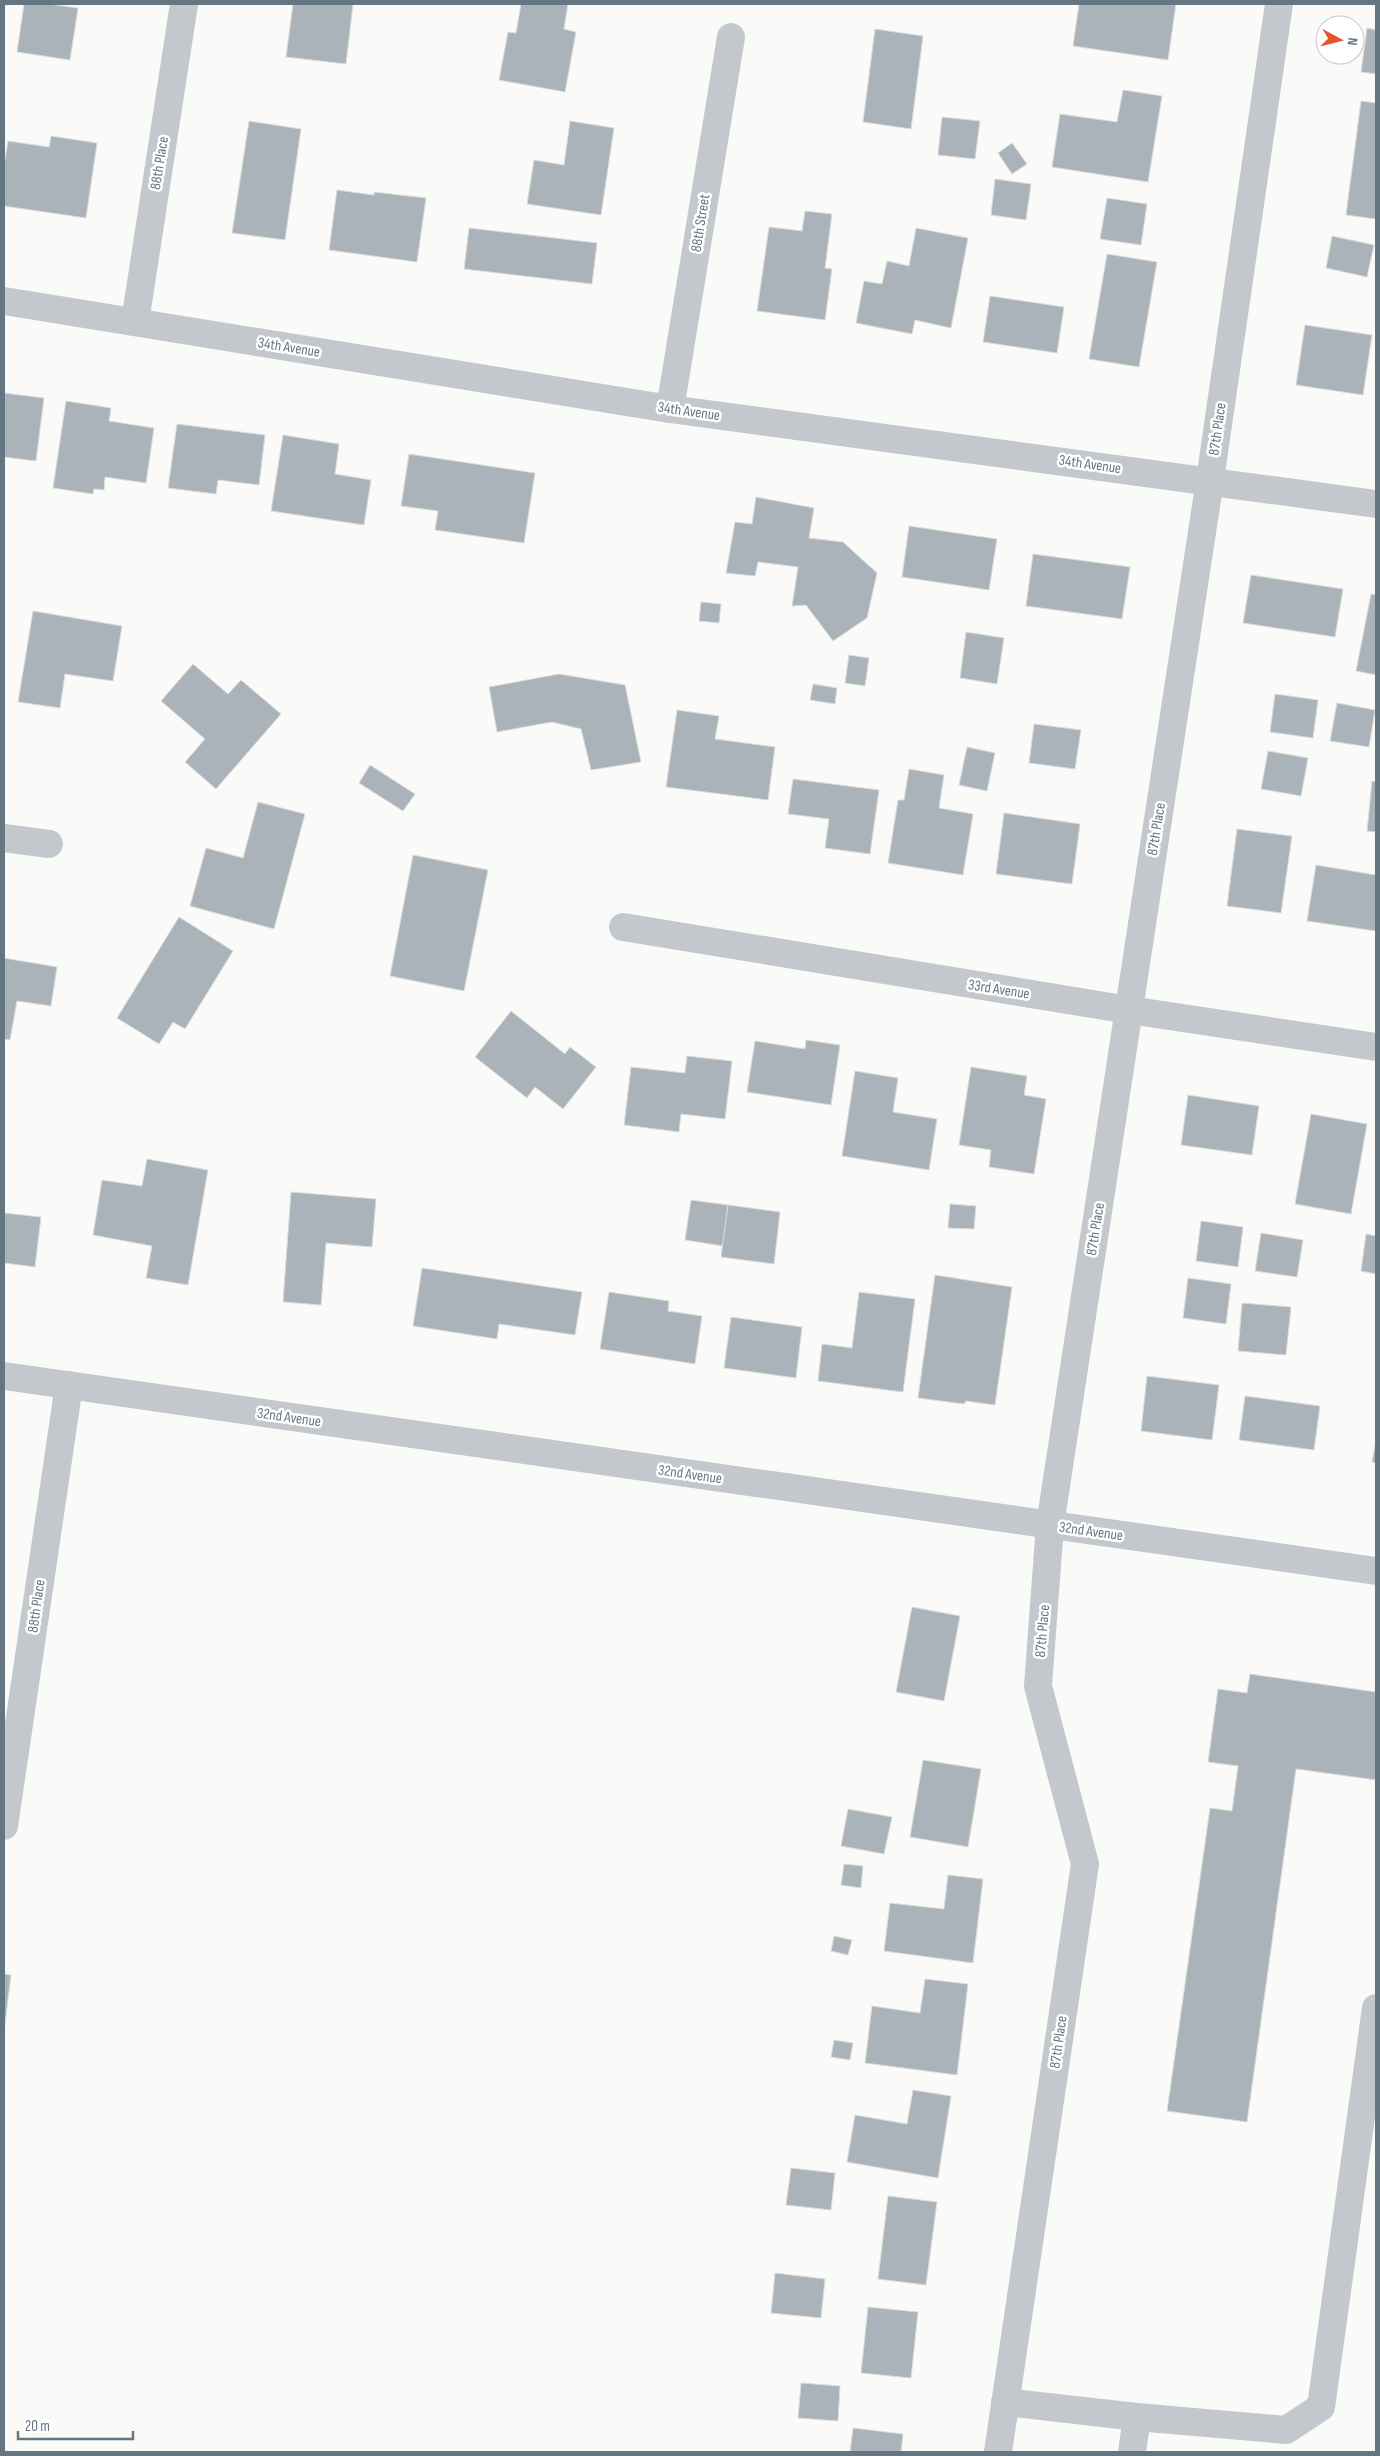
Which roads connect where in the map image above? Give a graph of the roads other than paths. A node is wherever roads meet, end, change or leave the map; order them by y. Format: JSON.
{"nodes":[{"id":1,"x":184,"y":4,"type":"edge"},
{"id":2,"x":1280,"y":4,"type":"edge"},
{"id":3,"x":731,"y":37,"type":"dead end"},
{"id":4,"x":4,"y":300,"type":"edge"},
{"id":5,"x":135,"y":322,"type":"junction"},
{"id":6,"x":670,"y":409,"type":"junction"},
{"id":7,"x":1210,"y":480,"type":"junction"},
{"id":8,"x":1376,"y":504,"type":"edge"},
{"id":9,"x":4,"y":838,"type":"edge"},
{"id":10,"x":49,"y":844,"type":"dead end"},
{"id":11,"x":623,"y":927,"type":"dead end"},
{"id":12,"x":1128,"y":1010,"type":"junction"},
{"id":13,"x":1376,"y":1047,"type":"edge"},
{"id":14,"x":4,"y":1376,"type":"edge"},
{"id":15,"x":69,"y":1386,"type":"junction"},
{"id":16,"x":1050,"y":1526,"type":"junction"},
{"id":17,"x":1376,"y":1571,"type":"edge"},
{"id":18,"x":4,"y":1826,"type":"edge"},
{"id":19,"x":1376,"y":2008,"type":"edge"},
{"id":20,"x":1005,"y":2402,"type":"junction"},
{"id":21,"x":1137,"y":2417,"type":"junction"},
{"id":22,"x":998,"y":2452,"type":"edge"},
{"id":23,"x":1132,"y":2452,"type":"edge"}],
"edges":[{"from":1,"to":5,"type":"street","name":"88th Place"},
{"from":2,"to":7,"type":"street","name":"87th Place"},
{"from":3,"to":6,"type":"street","name":"88th Street"},
{"from":4,"to":5,"type":"street","name":"34th Avenue"},
{"from":5,"to":6,"type":"street","name":"34th Avenue"},
{"from":6,"to":7,"type":"street","name":"34th Avenue"},
{"from":7,"to":8,"type":"street","name":"34th Avenue"},
{"from":7,"to":12,"type":"street","name":"87th Place"},
{"from":9,"to":10,"type":"street"},
{"from":11,"to":12,"type":"street","name":"33rd Avenue"},
{"from":12,"to":13,"type":"street","name":"33rd Avenue"},
{"from":12,"to":16,"type":"street","name":"87th Place"},
{"from":14,"to":15,"type":"street","name":"32nd Avenue"},
{"from":15,"to":16,"type":"street","name":"32nd Avenue"},
{"from":15,"to":18,"type":"street","name":"88th Place"},
{"from":16,"to":17,"type":"street","name":"32nd Avenue"},
{"from":16,"to":20,"type":"street","name":"87th Place"},
{"from":19,"to":21,"type":"street"},
{"from":20,"to":21,"type":"street"},
{"from":20,"to":22,"type":"street","name":"87th Place"},
{"from":21,"to":23,"type":"street"}]}
